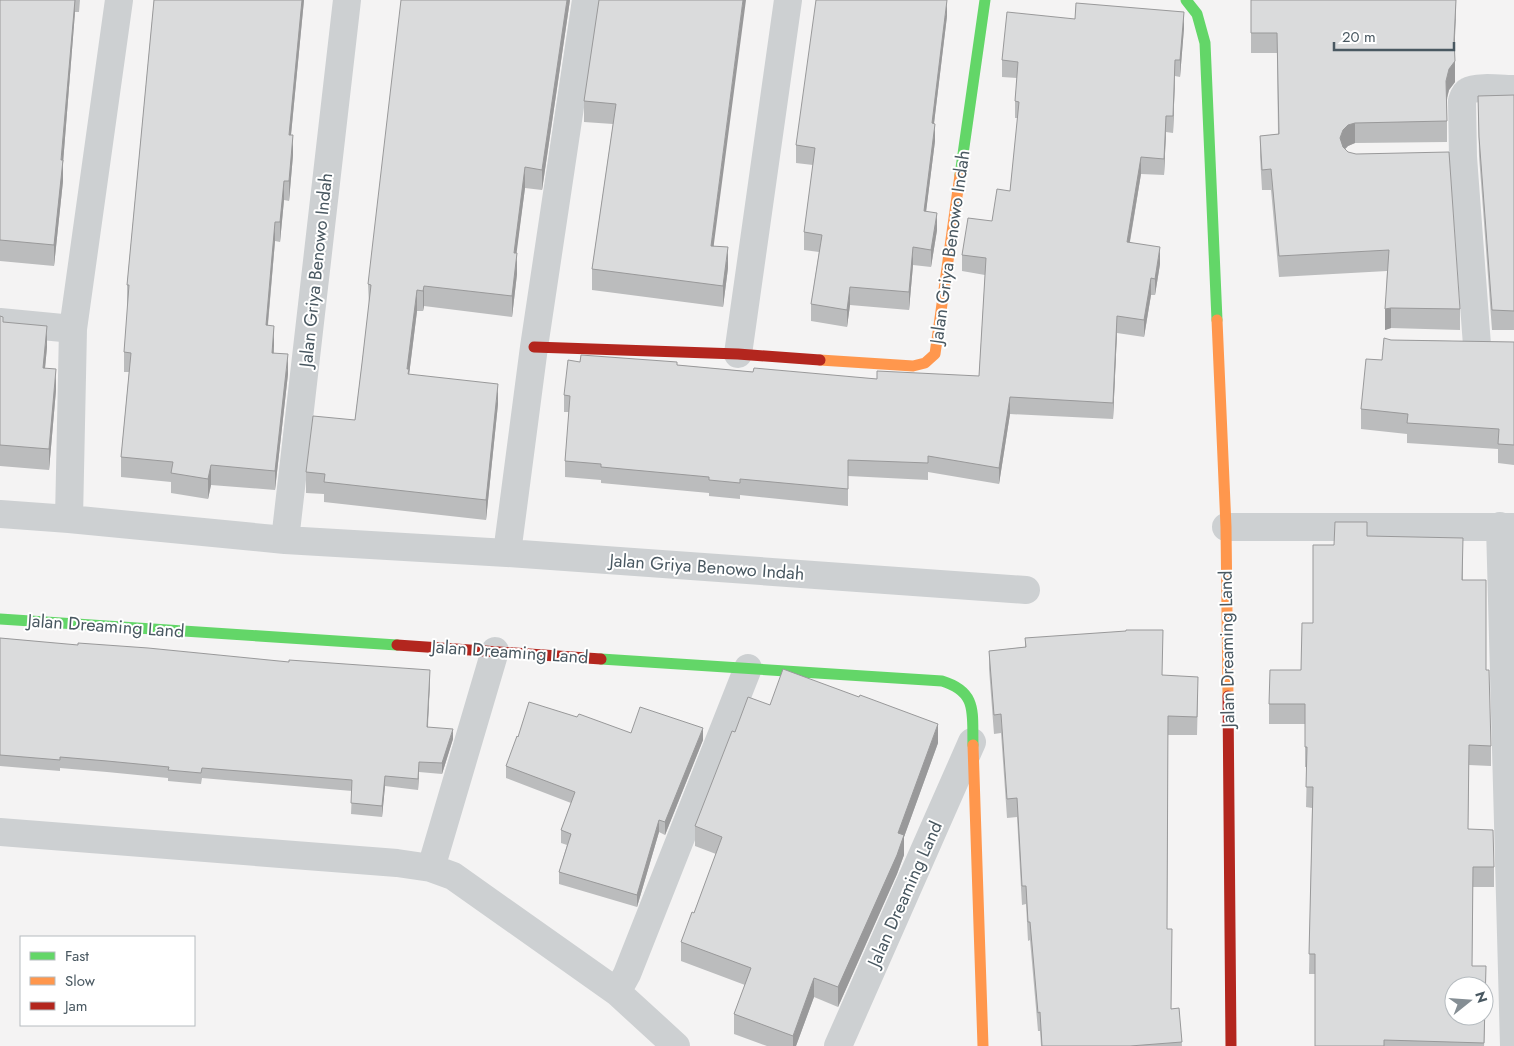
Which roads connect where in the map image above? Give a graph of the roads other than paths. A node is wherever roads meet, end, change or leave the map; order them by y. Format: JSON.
{"nodes":[{"id":1,"x":119,"y":0,"type":"edge"},
{"id":2,"x":347,"y":0,"type":"edge"},
{"id":3,"x":586,"y":0,"type":"edge"},
{"id":4,"x":788,"y":0,"type":"edge"},
{"id":5,"x":985,"y":0,"type":"edge"},
{"id":6,"x":1186,"y":0,"type":"edge"},
{"id":7,"x":1514,"y":89,"type":"edge"},
{"id":8,"x":1463,"y":157,"type":"junction"},
{"id":9,"x":1434,"y":158,"type":"edge"},
{"id":10,"x":0,"y":322,"type":"edge"},
{"id":11,"x":73,"y":329,"type":"junction"},
{"id":12,"x":1449,"y":345,"type":"edge"},
{"id":13,"x":1478,"y":345,"type":"junction"},
{"id":14,"x":1505,"y":346,"type":"edge"},
{"id":15,"x":534,"y":347,"type":"junction"},
{"id":16,"x":738,"y":354,"type":"junction"},
{"id":17,"x":0,"y":514,"type":"edge"},
{"id":18,"x":69,"y":519,"type":"junction"},
{"id":19,"x":1507,"y":526,"type":"edge"},
{"id":20,"x":1226,"y":527,"type":"junction"},
{"id":21,"x":285,"y":540,"type":"junction"},
{"id":22,"x":508,"y":553,"type":"junction"},
{"id":23,"x":1026,"y":590,"type":"dead end"},
{"id":24,"x":0,"y":620,"type":"edge"},
{"id":25,"x":495,"y":651,"type":"junction"},
{"id":26,"x":748,"y":668,"type":"junction"},
{"id":27,"x":972,"y":742,"type":"junction"},
{"id":28,"x":0,"y":832,"type":"edge"},
{"id":29,"x":431,"y":868,"type":"junction"},
{"id":30,"x":617,"y":992,"type":"junction"},
{"id":31,"x":676,"y":1046,"type":"edge"},
{"id":32,"x":838,"y":1046,"type":"edge"},
{"id":33,"x":983,"y":1046,"type":"edge"},
{"id":34,"x":1231,"y":1046,"type":"edge"},
{"id":35,"x":1514,"y":1046,"type":"edge"}],
"edges":[{"from":1,"to":11,"type":"street"},
{"from":2,"to":21,"type":"street","name":"Jalan Griya Benowo Indah"},
{"from":3,"to":15,"type":"street"},
{"from":4,"to":16,"type":"street"},
{"from":5,"to":16,"type":"street","name":"Jalan Griya Benowo Indah"},
{"from":6,"to":20,"type":"street"},
{"from":7,"to":8,"type":"street"},
{"from":8,"to":9,"type":"street"},
{"from":8,"to":13,"type":"street"},
{"from":10,"to":11,"type":"street"},
{"from":11,"to":18,"type":"street"},
{"from":12,"to":13,"type":"street"},
{"from":13,"to":14,"type":"street"},
{"from":15,"to":16,"type":"street","name":"Jalan Griya Benowo Indah"},
{"from":15,"to":22,"type":"street"},
{"from":17,"to":18,"type":"street","name":"Jalan Griya Benowo Indah"},
{"from":18,"to":21,"type":"street","name":"Jalan Griya Benowo Indah"},
{"from":19,"to":20,"type":"street"},
{"from":19,"to":35,"type":"street"},
{"from":20,"to":34,"type":"street","name":"Jalan Dreaming Land"},
{"from":21,"to":22,"type":"street","name":"Jalan Griya Benowo Indah"},
{"from":22,"to":23,"type":"street","name":"Jalan Griya Benowo Indah"},
{"from":24,"to":25,"type":"street","name":"Jalan Dreaming Land"},
{"from":25,"to":26,"type":"street","name":"Jalan Dreaming Land"},
{"from":25,"to":29,"type":"street"},
{"from":26,"to":27,"type":"street","name":"Jalan Dreaming Land"},
{"from":26,"to":30,"type":"street"},
{"from":27,"to":32,"type":"street","name":"Jalan Dreaming Land"},
{"from":27,"to":33,"type":"street","name":"Jalan Dreaming Land"},
{"from":28,"to":29,"type":"street"},
{"from":29,"to":30,"type":"street"},
{"from":30,"to":31,"type":"street"}]}
